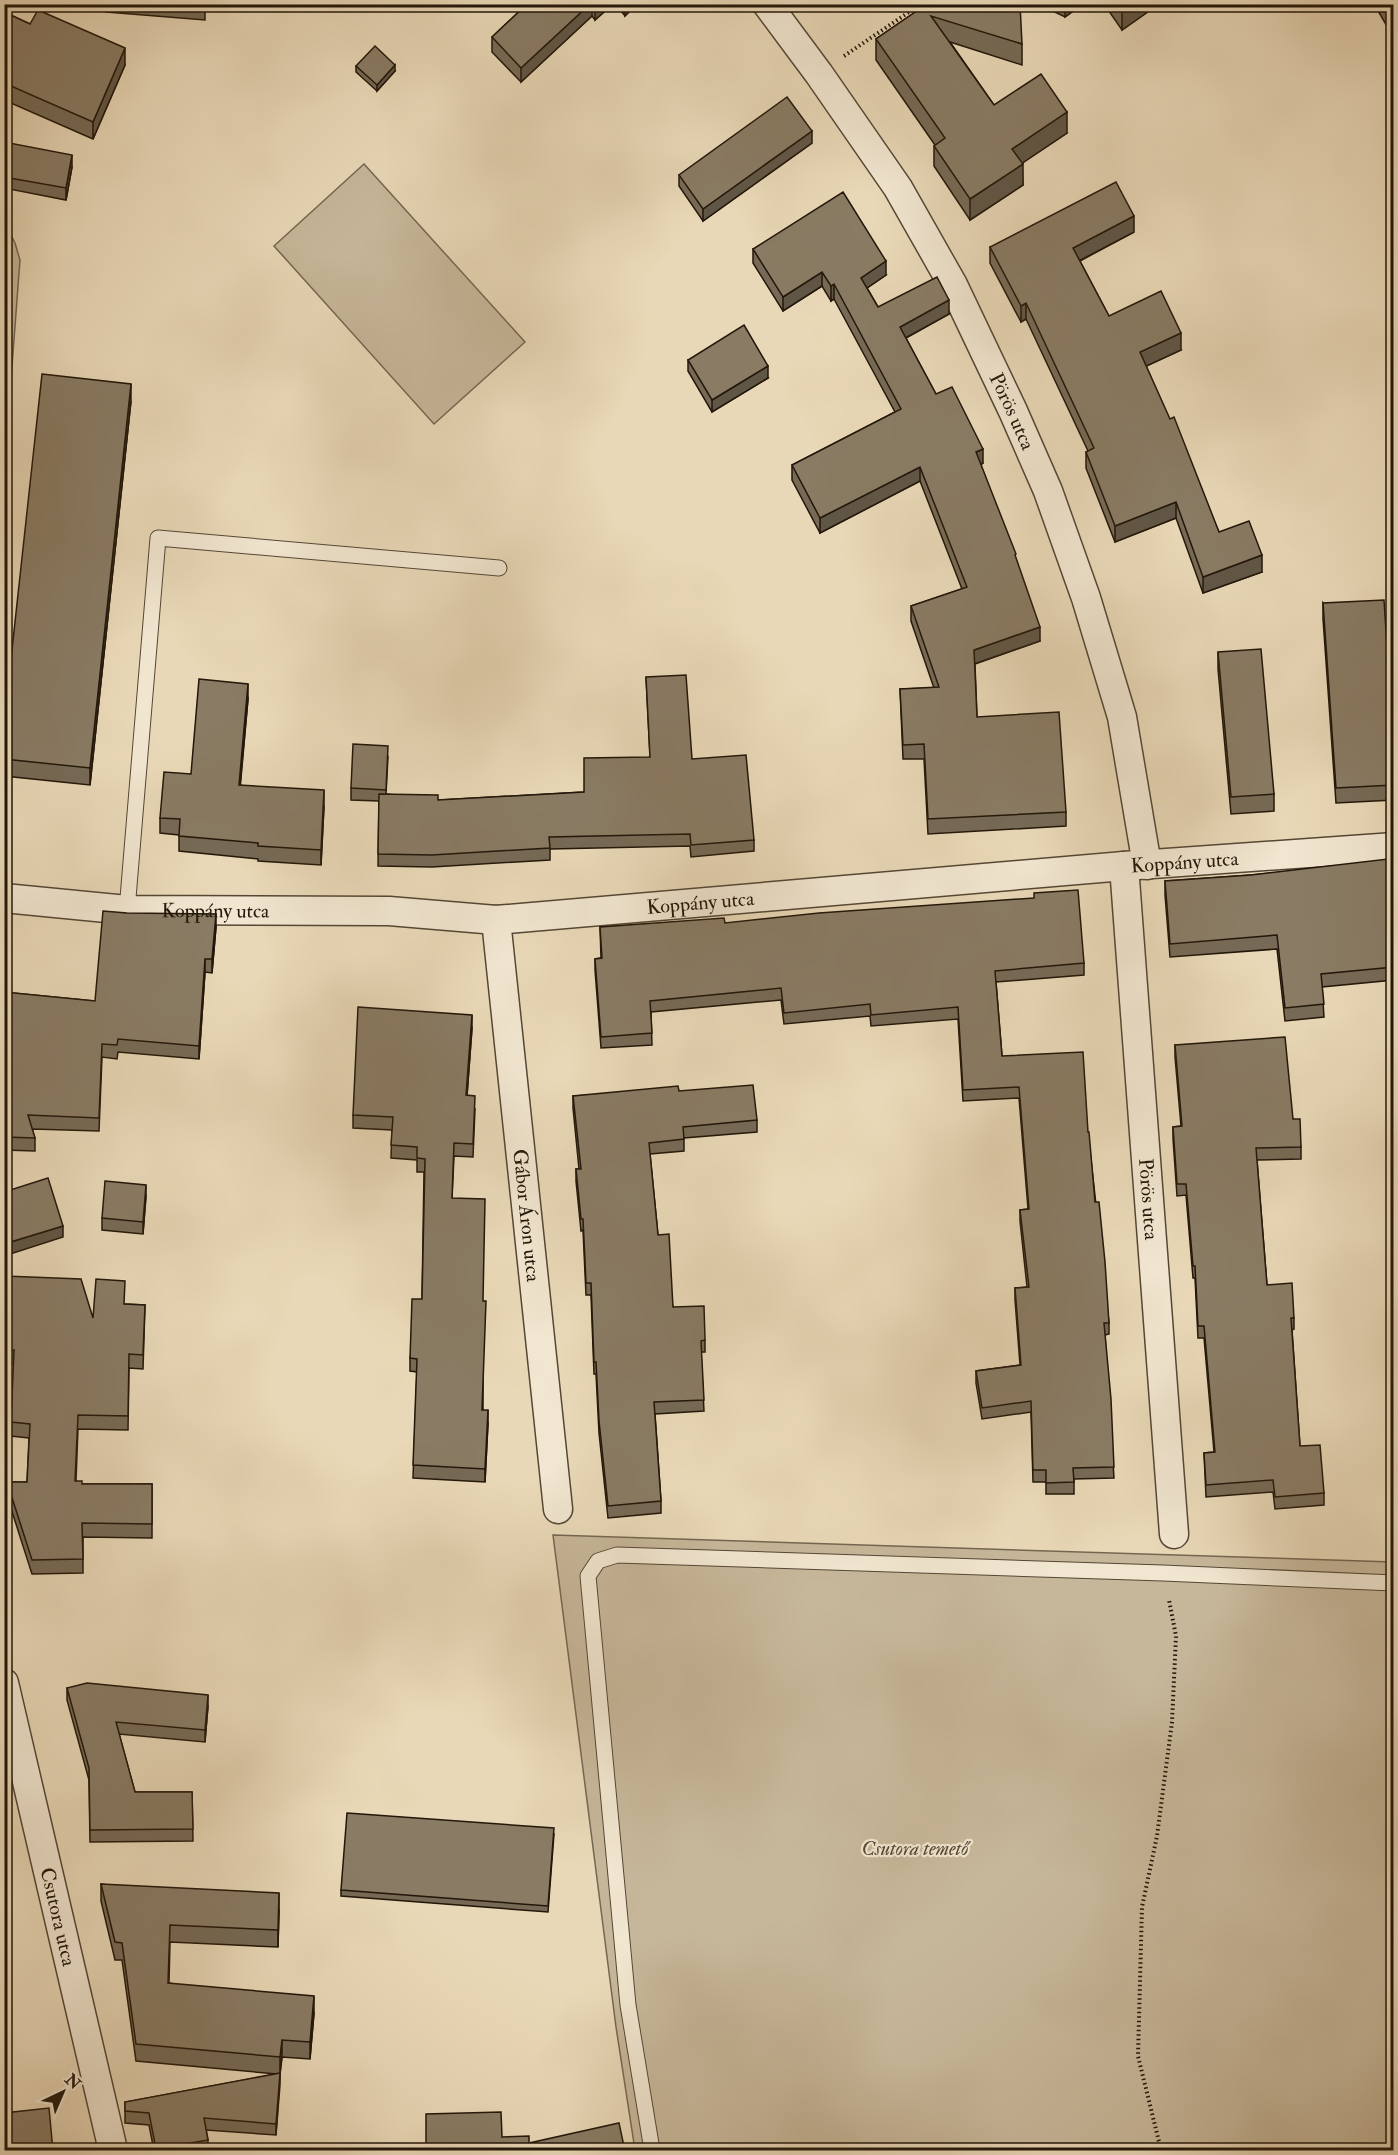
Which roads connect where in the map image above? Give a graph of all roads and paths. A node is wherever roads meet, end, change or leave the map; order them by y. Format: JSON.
{"nodes":[{"id":1,"x":767,"y":4,"type":"edge"},
{"id":2,"x":921,"y":4,"type":"edge"},
{"id":3,"x":819,"y":74,"type":"junction"},
{"id":4,"x":499,"y":568,"type":"dead end"},
{"id":5,"x":1394,"y":847,"type":"edge"},
{"id":6,"x":1136,"y":866,"type":"junction"},
{"id":7,"x":4,"y":898,"type":"edge"},
{"id":8,"x":126,"y":910,"type":"junction"},
{"id":9,"x":496,"y":920,"type":"junction"},
{"id":10,"x":558,"y":1509,"type":"dead end"},
{"id":11,"x":1174,"y":1534,"type":"dead end"},
{"id":12,"x":1164,"y":1573,"type":"junction"},
{"id":13,"x":1394,"y":1582,"type":"edge"},
{"id":14,"x":4,"y":1683,"type":"edge"},
{"id":15,"x":113,"y":2151,"type":"edge"},
{"id":16,"x":652,"y":2151,"type":"edge"},
{"id":17,"x":1161,"y":2151,"type":"edge"}],
"edges":[{"from":1,"to":3,"type":"street","name":"Pörös utca"},
{"from":2,"to":3,"type":"path"},
{"from":3,"to":6,"type":"street","name":"Pörös utca"},
{"from":4,"to":8,"type":"lane"},
{"from":5,"to":6,"type":"street","name":"Koppány utca"},
{"from":6,"to":9,"type":"street","name":"Koppány utca"},
{"from":6,"to":11,"type":"street","name":"Pörös utca"},
{"from":7,"to":8,"type":"street","name":"Koppány utca"},
{"from":8,"to":9,"type":"street","name":"Koppány utca"},
{"from":9,"to":10,"type":"street","name":"Gábor Áron utca"},
{"from":12,"to":13,"type":"lane"},
{"from":12,"to":16,"type":"lane"},
{"from":12,"to":17,"type":"path"},
{"from":14,"to":15,"type":"street","name":"Csutora utca"}]}
